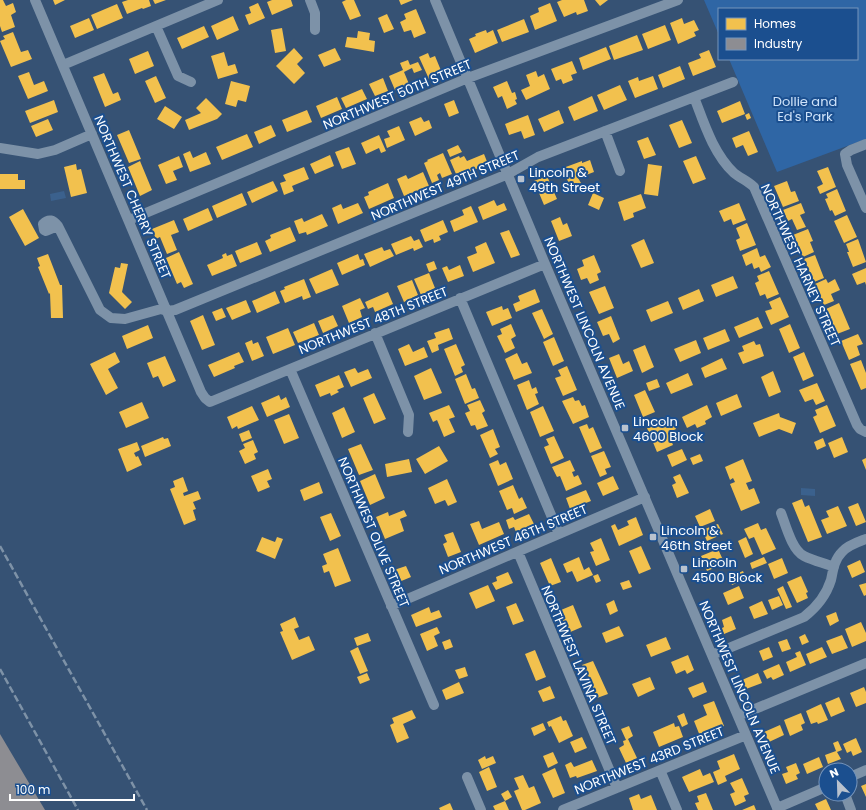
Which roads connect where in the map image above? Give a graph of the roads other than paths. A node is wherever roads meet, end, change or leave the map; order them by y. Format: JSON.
{"nodes":[{"id":1,"x":35,"y":0,"type":"edge"},
{"id":2,"x":218,"y":0,"type":"edge"},
{"id":3,"x":310,"y":0,"type":"edge"},
{"id":4,"x":435,"y":0,"type":"edge"},
{"id":5,"x":678,"y":0,"type":"edge"},
{"id":6,"x":156,"y":26,"type":"junction"},
{"id":7,"x":315,"y":30,"type":"dead end"},
{"id":8,"x":63,"y":65,"type":"junction"},
{"id":9,"x":468,"y":78,"type":"junction"},
{"id":10,"x":191,"y":82,"type":"dead end"},
{"id":11,"x":733,"y":82,"type":"dead end"},
{"id":12,"x":694,"y":97,"type":"junction"},
{"id":13,"x":605,"y":131,"type":"junction"},
{"id":14,"x":92,"y":134,"type":"junction"},
{"id":15,"x":866,"y":144,"type":"edge"},
{"id":16,"x":0,"y":148,"type":"edge"},
{"id":17,"x":620,"y":171,"type":"dead end"},
{"id":18,"x":508,"y":174,"type":"junction"},
{"id":19,"x":866,"y":208,"type":"edge"},
{"id":20,"x":129,"y":220,"type":"junction"},
{"id":21,"x":58,"y":226,"type":"dead end"},
{"id":22,"x":545,"y":264,"type":"junction"},
{"id":23,"x":460,"y":298,"type":"junction"},
{"id":24,"x":167,"y":311,"type":"junction"},
{"id":25,"x":375,"y":333,"type":"junction"},
{"id":26,"x":290,"y":369,"type":"junction"},
{"id":27,"x":210,"y":402,"type":"joint"},
{"id":28,"x":408,"y":432,"type":"dead end"},
{"id":29,"x":865,"y":432,"type":"edge"},
{"id":30,"x":645,"y":497,"type":"junction"},
{"id":31,"x":781,"y":513,"type":"dead end"},
{"id":32,"x":559,"y":534,"type":"junction"},
{"id":33,"x":866,"y":539,"type":"edge"},
{"id":34,"x":518,"y":552,"type":"junction"},
{"id":35,"x":834,"y":567,"type":"junction"},
{"id":36,"x":391,"y":606,"type":"junction"},
{"id":37,"x":712,"y":655,"type":"junction"},
{"id":38,"x":866,"y":663,"type":"edge"},
{"id":39,"x":434,"y":705,"type":"dead end"},
{"id":40,"x":738,"y":716,"type":"junction"},
{"id":41,"x":746,"y":734,"type":"junction"},
{"id":42,"x":660,"y":770,"type":"junction"},
{"id":43,"x":467,"y":777,"type":"dead end"},
{"id":44,"x":617,"y":788,"type":"junction"},
{"id":45,"x":818,"y":791,"type":"edge"},
{"id":46,"x":778,"y":809,"type":"edge"},
{"id":47,"x":481,"y":810,"type":"edge"},
{"id":48,"x":563,"y":810,"type":"edge"},
{"id":49,"x":677,"y":810,"type":"edge"}],
"edges":[{"from":1,"to":8,"type":"street","name":"NORTHWEST CHERRY STREET"},
{"from":2,"to":6,"type":"street"},
{"from":3,"to":7,"type":"street"},
{"from":4,"to":9,"type":"street","name":"NORTHWEST LINCOLN AVENUE"},
{"from":5,"to":9,"type":"street","name":"NORTHWEST 50TH STREET"},
{"from":6,"to":8,"type":"street"},
{"from":6,"to":10,"type":"street"},
{"from":8,"to":14,"type":"street","name":"NORTHWEST CHERRY STREET"},
{"from":9,"to":18,"type":"street","name":"NORTHWEST LINCOLN AVENUE"},
{"from":9,"to":20,"type":"street","name":"NORTHWEST 50TH STREET"},
{"from":11,"to":12,"type":"street","name":"NORTHWEST 49TH STREET"},
{"from":12,"to":13,"type":"street","name":"NORTHWEST 49TH STREET"},
{"from":12,"to":29,"type":"street","name":"NORTHWEST HARNEY STREET"},
{"from":13,"to":17,"type":"street"},
{"from":13,"to":18,"type":"street","name":"NORTHWEST 49TH STREET"},
{"from":14,"to":16,"type":"street"},
{"from":14,"to":20,"type":"street","name":"NORTHWEST CHERRY STREET"},
{"from":15,"to":19,"type":"street"},
{"from":18,"to":22,"type":"street","name":"NORTHWEST LINCOLN AVENUE"},
{"from":18,"to":24,"type":"street","name":"NORTHWEST 49TH STREET"},
{"from":20,"to":24,"type":"street","name":"NORTHWEST CHERRY STREET"},
{"from":21,"to":24,"type":"street","name":"NORTHWEST 49TH STREET"},
{"from":22,"to":23,"type":"street","name":"NORTHWEST 48TH STREET"},
{"from":22,"to":30,"type":"street","name":"NORTHWEST LINCOLN AVENUE"},
{"from":23,"to":25,"type":"street","name":"NORTHWEST 48TH STREET"},
{"from":23,"to":32,"type":"street"},
{"from":24,"to":27,"type":"street","name":"NORTHWEST CHERRY STREET"},
{"from":25,"to":26,"type":"street","name":"NORTHWEST 48TH STREET"},
{"from":25,"to":28,"type":"street"},
{"from":26,"to":27,"type":"street","name":"NORTHWEST 48TH STREET"},
{"from":26,"to":36,"type":"street","name":"NORTHWEST OLIVE STREET"},
{"from":30,"to":32,"type":"street","name":"NORTHWEST 46TH STREET"},
{"from":30,"to":37,"type":"street","name":"NORTHWEST LINCOLN AVENUE"},
{"from":31,"to":35,"type":"street"},
{"from":32,"to":34,"type":"street","name":"NORTHWEST 46TH STREET"},
{"from":33,"to":35,"type":"street"},
{"from":34,"to":36,"type":"street","name":"NORTHWEST 46TH STREET"},
{"from":34,"to":44,"type":"street","name":"NORTHWEST LAVINA STREET"},
{"from":35,"to":37,"type":"street"},
{"from":36,"to":39,"type":"street","name":"NORTHWEST OLIVE STREET"},
{"from":37,"to":40,"type":"street","name":"NORTHWEST LINCOLN AVENUE"},
{"from":38,"to":40,"type":"street"},
{"from":40,"to":41,"type":"street","name":"NORTHWEST LINCOLN AVENUE"},
{"from":41,"to":42,"type":"street","name":"NORTHWEST 43RD STREET"},
{"from":41,"to":46,"type":"street","name":"NORTHWEST LINCOLN AVENUE"},
{"from":42,"to":44,"type":"street","name":"NORTHWEST 43RD STREET"},
{"from":42,"to":49,"type":"street"},
{"from":43,"to":47,"type":"street"},
{"from":44,"to":48,"type":"street","name":"NORTHWEST 43RD STREET"},
{"from":45,"to":46,"type":"street"}]}
